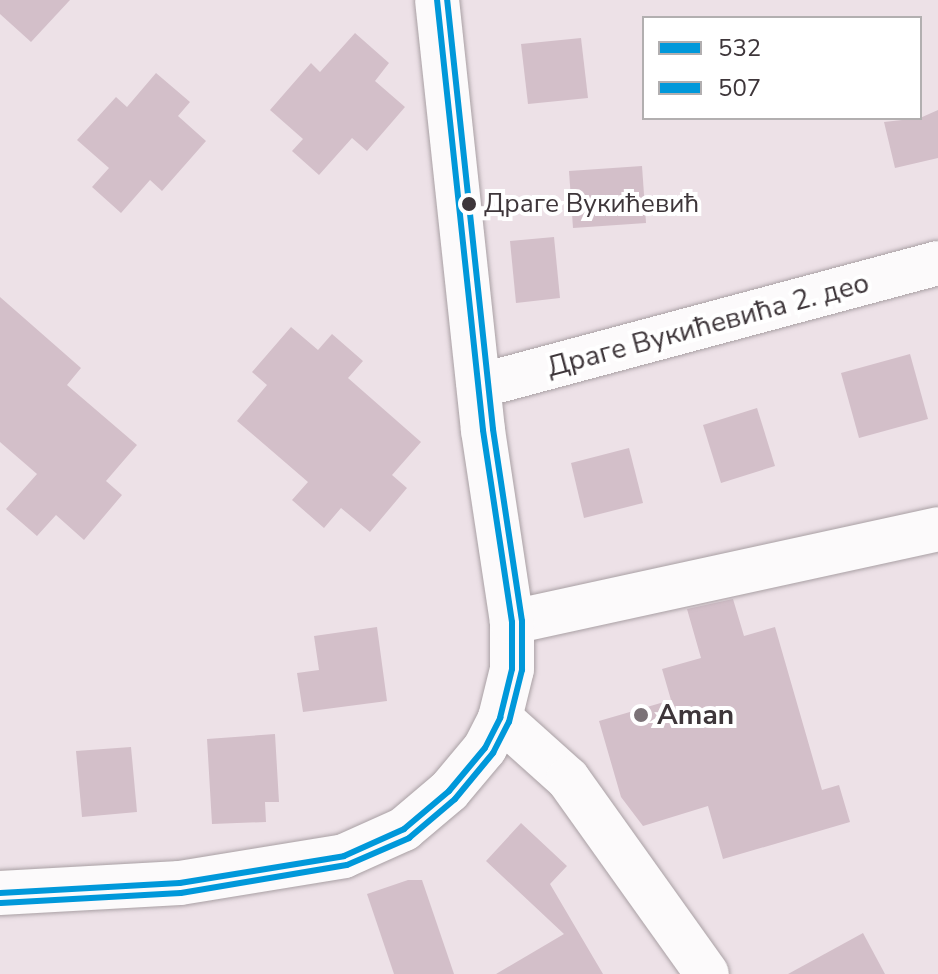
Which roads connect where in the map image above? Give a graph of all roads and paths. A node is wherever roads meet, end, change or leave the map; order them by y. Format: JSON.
{"nodes":[{"id":1,"x":437,"y":0,"type":"edge"},
{"id":2,"x":938,"y":263,"type":"edge"},
{"id":3,"x":479,"y":386,"type":"junction"},
{"id":4,"x":938,"y":529,"type":"edge"},
{"id":5,"x":512,"y":622,"type":"junction"},
{"id":6,"x":500,"y":718,"type":"junction"},
{"id":7,"x":0,"y":893,"type":"edge"},
{"id":8,"x":707,"y":974,"type":"edge"}],
"edges":[{"from":1,"to":3,"type":"street"},
{"from":2,"to":3,"type":"street","name":"Драге Вукићевића 2. део"},
{"from":3,"to":5,"type":"street"},
{"from":4,"to":5,"type":"street"},
{"from":5,"to":6,"type":"street"},
{"from":6,"to":7,"type":"street"},
{"from":6,"to":8,"type":"street"}]}
